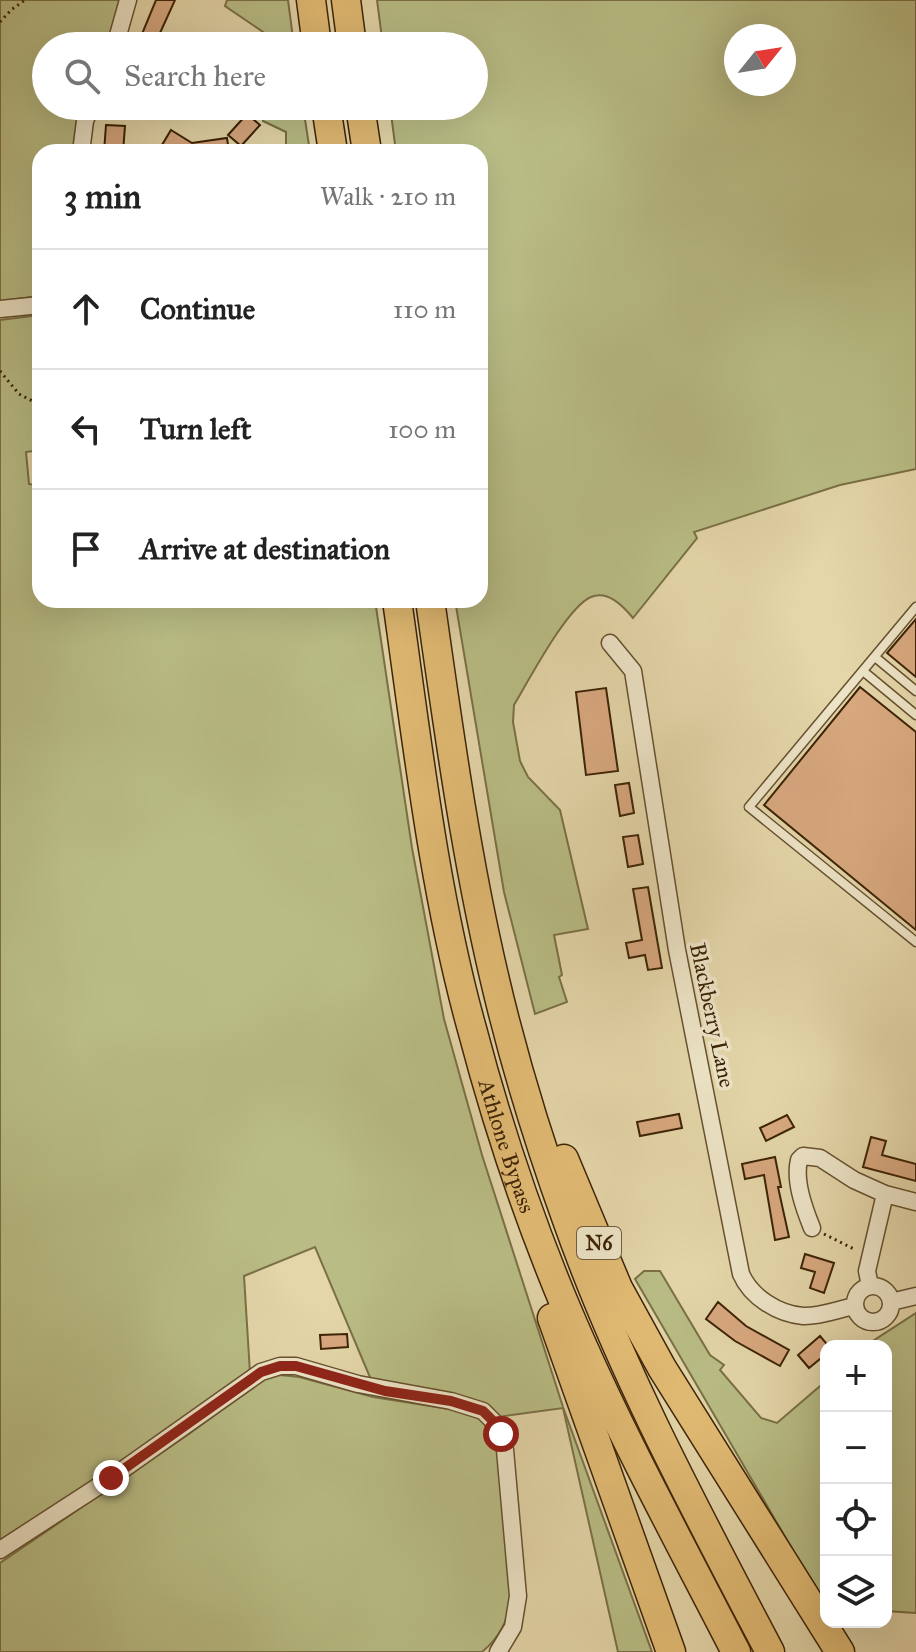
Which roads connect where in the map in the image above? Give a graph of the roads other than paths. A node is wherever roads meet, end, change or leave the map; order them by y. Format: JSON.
{"nodes":[{"id":1,"x":128,"y":0,"type":"edge"},
{"id":2,"x":311,"y":0,"type":"edge"},
{"id":3,"x":346,"y":0,"type":"edge"},
{"id":4,"x":119,"y":32,"type":"edge"},
{"id":5,"x":315,"y":32,"type":"edge"},
{"id":6,"x":350,"y":32,"type":"edge"},
{"id":7,"x":85,"y":120,"type":"edge"},
{"id":8,"x":328,"y":120,"type":"edge"},
{"id":9,"x":362,"y":120,"type":"edge"},
{"id":10,"x":82,"y":144,"type":"edge"},
{"id":11,"x":332,"y":144,"type":"edge"},
{"id":12,"x":366,"y":144,"type":"edge"},
{"id":13,"x":32,"y":306,"type":"edge"},
{"id":14,"x":0,"y":309,"type":"edge"},
{"id":15,"x":916,"y":607,"type":"edge"},
{"id":16,"x":398,"y":608,"type":"edge"},
{"id":17,"x":431,"y":608,"type":"edge"},
{"id":18,"x":610,"y":643,"type":"dead end"},
{"id":19,"x":875,"y":657,"type":"junction"},
{"id":20,"x":863,"y":671,"type":"junction"},
{"id":21,"x":916,"y":691,"type":"edge"},
{"id":22,"x":916,"y":715,"type":"edge"},
{"id":23,"x":457,"y":789,"type":"junction"},
{"id":24,"x":916,"y":942,"type":"edge"},
{"id":25,"x":471,"y":1029,"type":"junction"},
{"id":26,"x":885,"y":1194,"type":"junction"},
{"id":27,"x":916,"y":1202,"type":"edge"},
{"id":28,"x":812,"y":1228,"type":"road end"},
{"id":29,"x":870,"y":1286,"type":"junction"},
{"id":30,"x":916,"y":1296,"type":"edge"},
{"id":31,"x":891,"y":1302,"type":"junction"},
{"id":32,"x":855,"y":1306,"type":"junction"},
{"id":33,"x":0,"y":1550,"type":"edge"},
{"id":34,"x":498,"y":1652,"type":"edge"},
{"id":35,"x":671,"y":1652,"type":"edge"},
{"id":36,"x":736,"y":1652,"type":"edge"},
{"id":37,"x":770,"y":1652,"type":"edge"},
{"id":38,"x":840,"y":1652,"type":"edge"}],
"edges":[{"from":1,"to":4,"type":"street"},
{"from":2,"to":5,"type":"highway"},
{"from":3,"to":6,"type":"highway"},
{"from":7,"to":10,"type":"street"},
{"from":8,"to":11,"type":"highway"},
{"from":9,"to":12,"type":"highway"},
{"from":13,"to":14,"type":"street"},
{"from":15,"to":19,"type":"lane"},
{"from":16,"to":25,"type":"highway","name":"Athlone Bypass","number":"N6"},
{"from":17,"to":23,"type":"highway","name":"Athlone Bypass","number":"N6"},
{"from":18,"to":32,"type":"street","name":"Blackberry Lane"},
{"from":19,"to":20,"type":"lane"},
{"from":19,"to":21,"type":"lane"},
{"from":20,"to":22,"type":"lane"},
{"from":20,"to":24,"type":"lane"},
{"from":23,"to":37,"type":"highway","name":"Athlone Bypass","number":"N6"},
{"from":23,"to":38,"type":"highway","number":"N6"},
{"from":25,"to":35,"type":"highway","number":"N6"},
{"from":25,"to":36,"type":"highway","name":"Athlone Bypass","number":"N6"},
{"from":26,"to":27,"type":"street"},
{"from":26,"to":28,"type":"street"},
{"from":26,"to":29,"type":"street"},
{"from":29,"to":31,"type":"street"},
{"from":29,"to":32,"type":"street"},
{"from":30,"to":31,"type":"street","name":"Blackberry Lane"},
{"from":31,"to":32,"type":"street","name":"Blackberry Lane"},
{"from":33,"to":34,"type":"street"}]}
